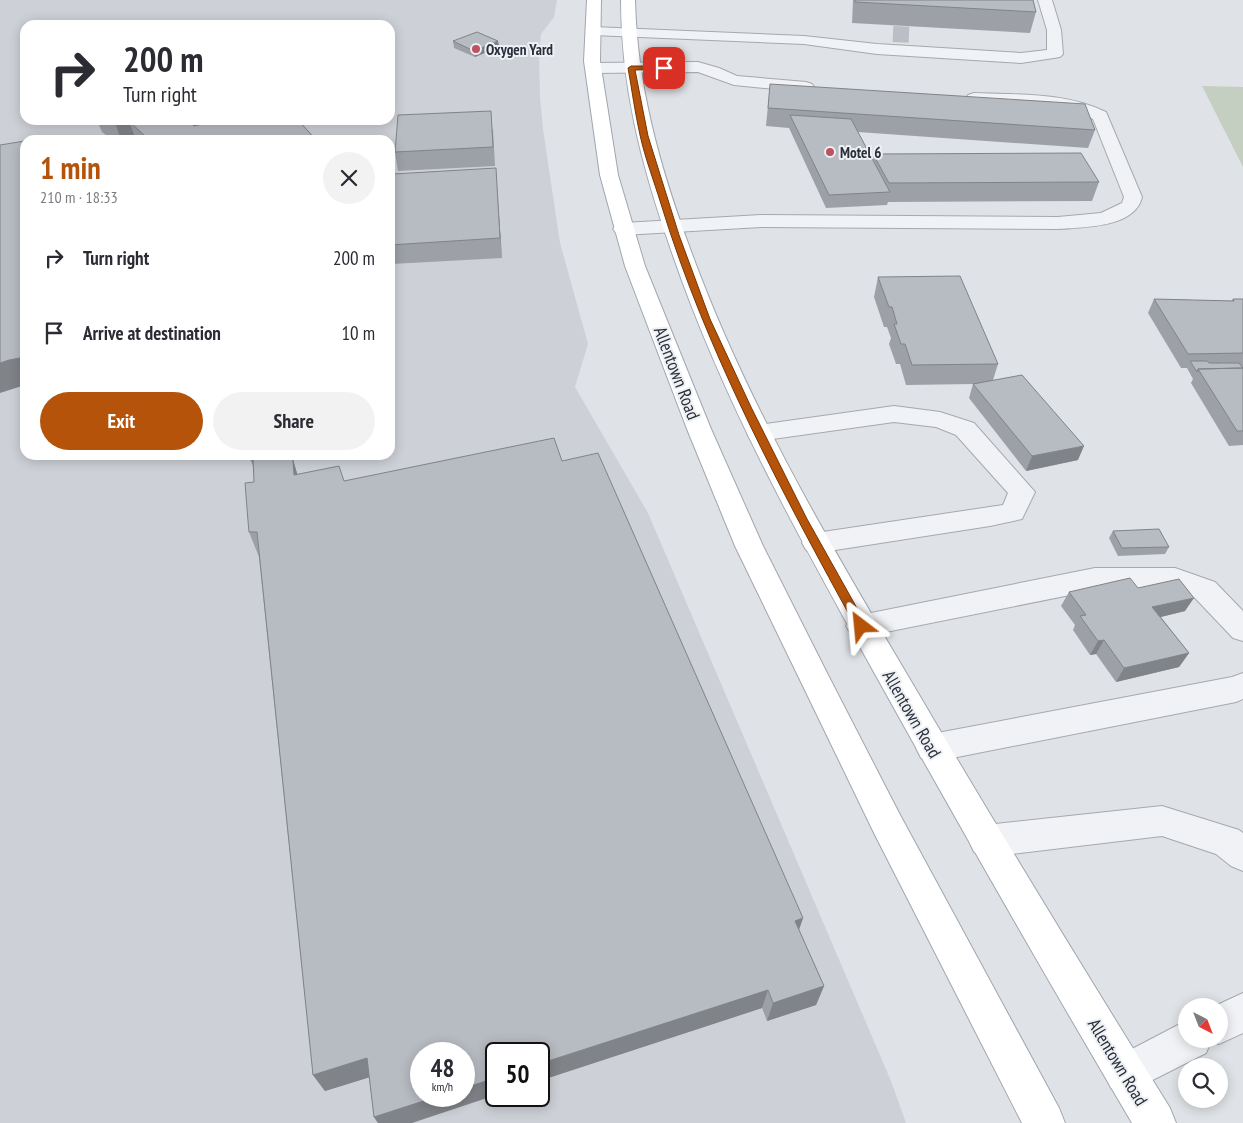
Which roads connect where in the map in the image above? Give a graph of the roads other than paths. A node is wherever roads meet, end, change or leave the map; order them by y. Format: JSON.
{"nodes":[{"id":1,"x":594,"y":0,"type":"edge"},
{"id":2,"x":628,"y":0,"type":"edge"},
{"id":3,"x":1045,"y":0,"type":"edge"},
{"id":4,"x":593,"y":31,"type":"junction"},
{"id":5,"x":627,"y":32,"type":"junction"},
{"id":6,"x":869,"y":32,"type":"tunnel mouth"},
{"id":7,"x":1022,"y":43,"type":"edge"},
{"id":8,"x":836,"y":45,"type":"junction"},
{"id":9,"x":1055,"y":54,"type":"junction"},
{"id":10,"x":593,"y":68,"type":"junction"},
{"id":11,"x":631,"y":68,"type":"junction"},
{"id":12,"x":822,"y":89,"type":"edge"},
{"id":13,"x":955,"y":96,"type":"edge"},
{"id":14,"x":672,"y":226,"type":"junction"},
{"id":15,"x":623,"y":229,"type":"junction"},
{"id":16,"x":759,"y":433,"type":"junction"},
{"id":17,"x":816,"y":543,"type":"junction"},
{"id":18,"x":861,"y":626,"type":"junction"},
{"id":19,"x":1243,"y":630,"type":"edge"},
{"id":20,"x":1243,"y":686,"type":"edge"},
{"id":21,"x":932,"y":748,"type":"junction"},
{"id":22,"x":986,"y":841,"type":"junction"},
{"id":23,"x":1243,"y":855,"type":"edge"},
{"id":24,"x":1243,"y":1012,"type":"edge"},
{"id":25,"x":1228,"y":1020,"type":"edge"},
{"id":26,"x":1178,"y":1046,"type":"edge"},
{"id":27,"x":1125,"y":1074,"type":"junction"},
{"id":28,"x":1044,"y":1123,"type":"edge"},
{"id":29,"x":1155,"y":1123,"type":"edge"}],
"edges":[{"from":1,"to":4,"type":"main road","name":"Allentown Road"},
{"from":2,"to":5,"type":"main road","name":"Allentown Road"},
{"from":3,"to":9,"type":"lane"},
{"from":4,"to":5,"type":"lane"},
{"from":4,"to":10,"type":"main road","name":"Allentown Road"},
{"from":5,"to":8,"type":"lane"},
{"from":5,"to":11,"type":"main road","name":"Allentown Road"},
{"from":6,"to":8,"type":"lane"},
{"from":7,"to":9,"type":"lane"},
{"from":8,"to":9,"type":"lane"},
{"from":10,"to":11,"type":"lane"},
{"from":10,"to":15,"type":"main road","name":"Allentown Road"},
{"from":11,"to":12,"type":"lane"},
{"from":11,"to":14,"type":"main road","name":"Allentown Road"},
{"from":13,"to":14,"type":"lane"},
{"from":14,"to":15,"type":"lane"},
{"from":14,"to":16,"type":"main road","name":"Allentown Road"},
{"from":15,"to":28,"type":"main road","name":"Allentown Road"},
{"from":16,"to":17,"type":"main road","name":"Allentown Road"},
{"from":16,"to":17,"type":"lane"},
{"from":17,"to":18,"type":"main road","name":"Allentown Road"},
{"from":18,"to":19,"type":"lane"},
{"from":18,"to":21,"type":"main road","name":"Allentown Road"},
{"from":20,"to":21,"type":"lane"},
{"from":21,"to":22,"type":"main road","name":"Allentown Road"},
{"from":22,"to":23,"type":"lane"},
{"from":22,"to":27,"type":"main road","name":"Allentown Road"},
{"from":24,"to":25,"type":"lane"},
{"from":26,"to":27,"type":"lane"},
{"from":27,"to":29,"type":"main road","name":"Allentown Road"}]}
